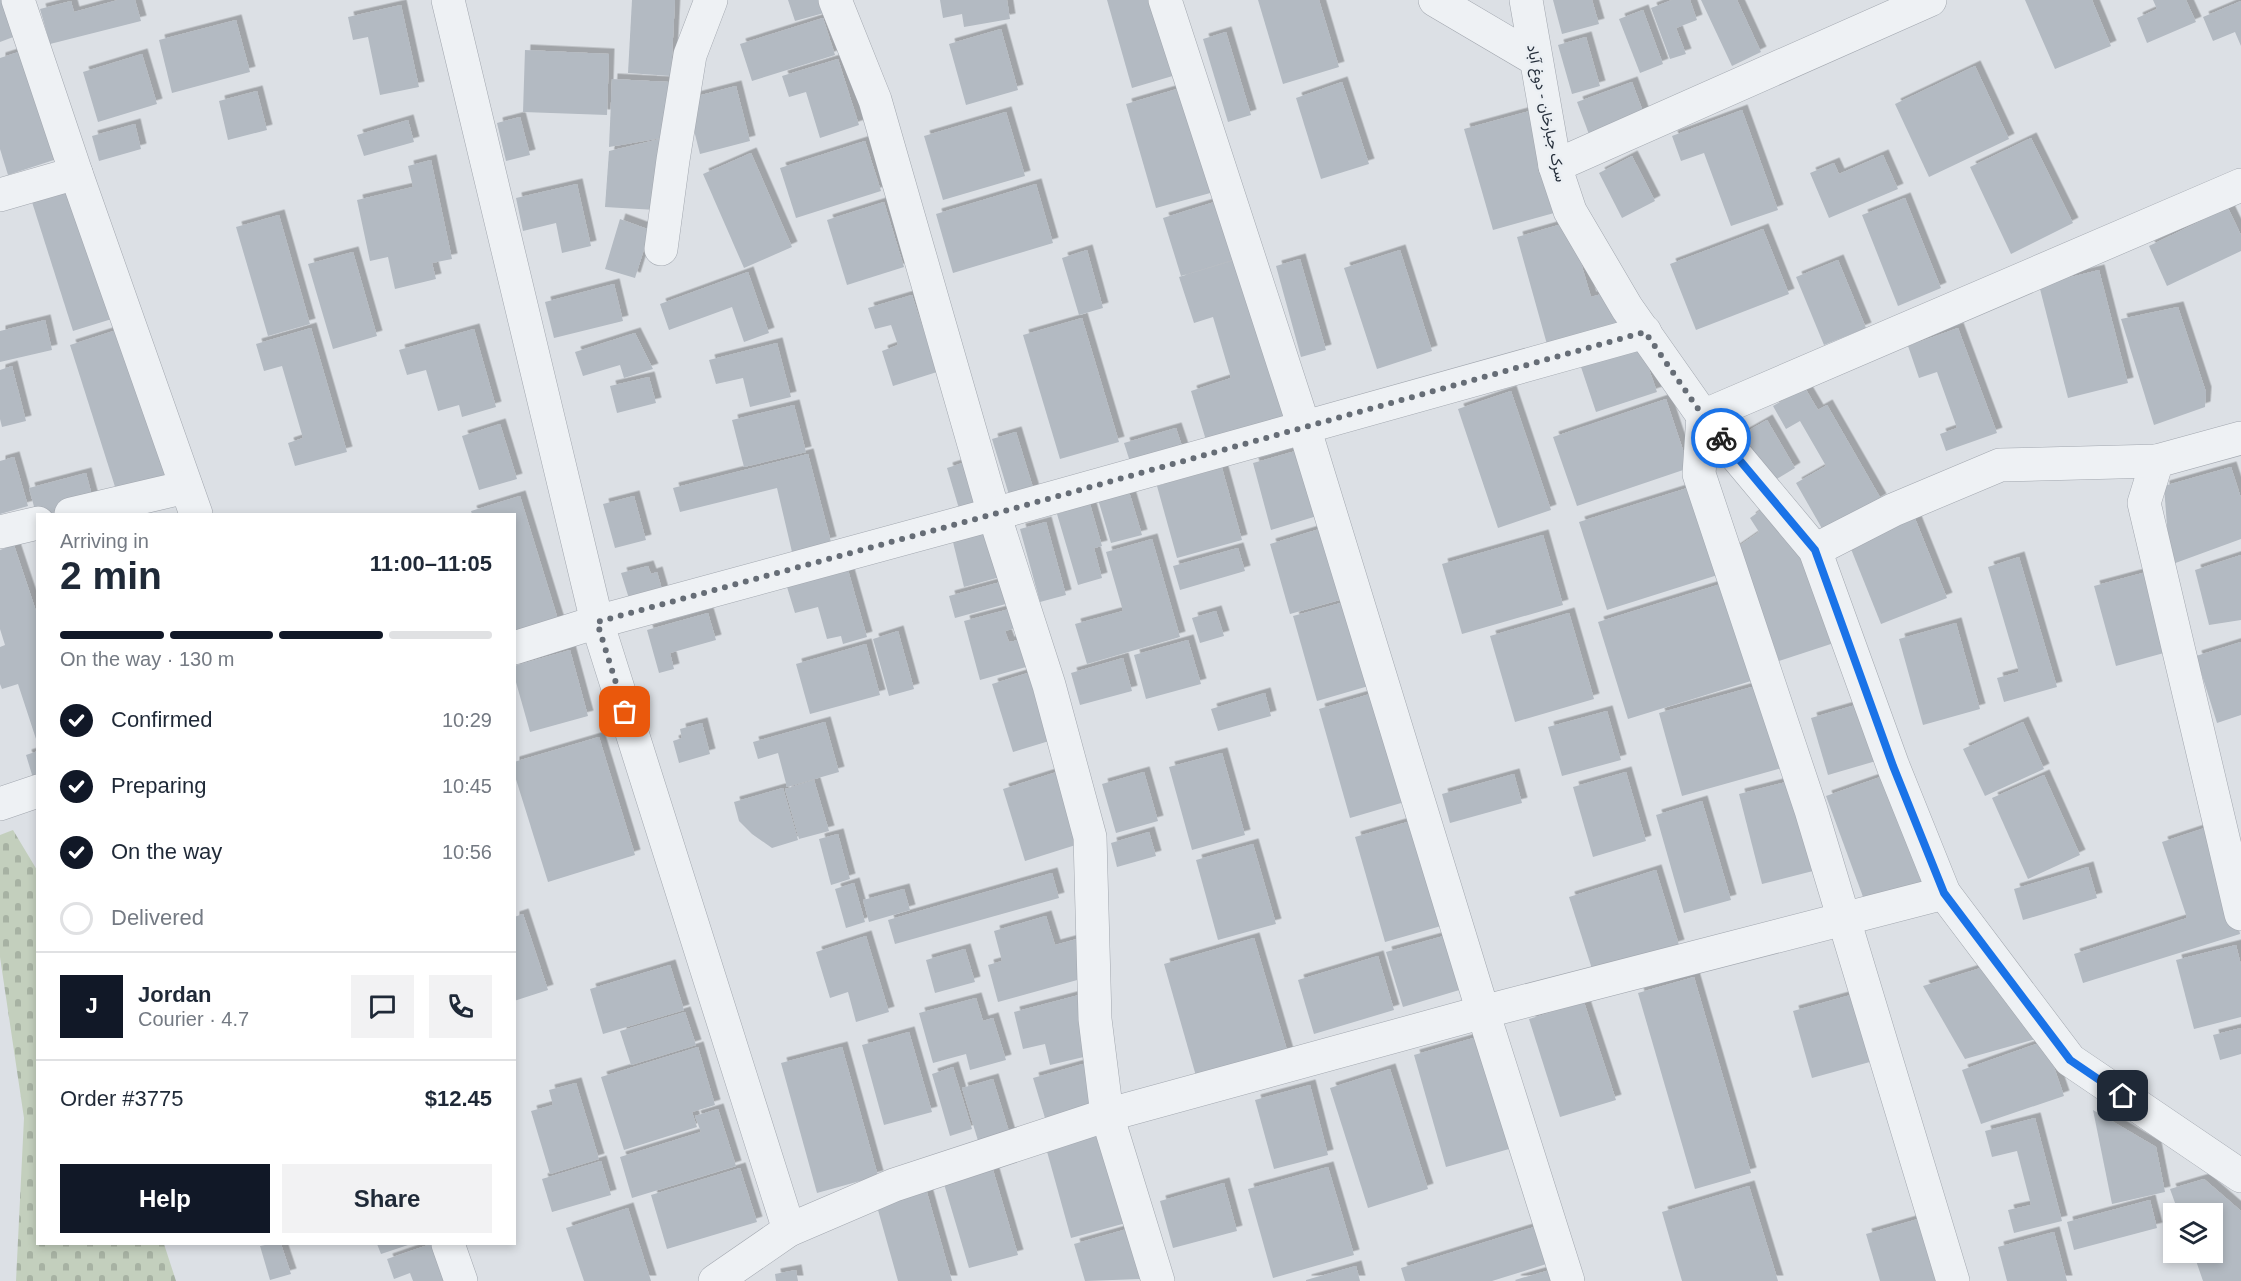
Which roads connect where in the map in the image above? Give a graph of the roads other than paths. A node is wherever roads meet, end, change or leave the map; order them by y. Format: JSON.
{"nodes":[{"id":1,"x":18,"y":0,"type":"edge"},
{"id":2,"x":448,"y":0,"type":"edge"},
{"id":3,"x":711,"y":0,"type":"edge"},
{"id":4,"x":835,"y":0,"type":"edge"},
{"id":5,"x":1165,"y":0,"type":"edge"},
{"id":6,"x":1435,"y":0,"type":"edge"},
{"id":7,"x":1526,"y":0,"type":"edge"},
{"id":8,"x":1930,"y":0,"type":"edge"},
{"id":9,"x":1535,"y":59,"type":"junction"},
{"id":10,"x":1556,"y":166,"type":"junction"},
{"id":11,"x":76,"y":173,"type":"junction"},
{"id":12,"x":2241,"y":185,"type":"edge"},
{"id":13,"x":0,"y":195,"type":"edge"},
{"id":14,"x":661,"y":249,"type":"dead end"},
{"id":15,"x":1645,"y":332,"type":"junction"},
{"id":16,"x":1703,"y":416,"type":"junction"},
{"id":17,"x":1304,"y":427,"type":"junction"},
{"id":18,"x":2241,"y":438,"type":"edge"},
{"id":19,"x":2157,"y":461,"type":"junction"},
{"id":20,"x":191,"y":501,"type":"edge"},
{"id":21,"x":80,"y":513,"type":"edge"},
{"id":22,"x":994,"y":514,"type":"junction"},
{"id":23,"x":36,"y":523,"type":"edge"},
{"id":24,"x":0,"y":532,"type":"edge"},
{"id":25,"x":1815,"y":550,"type":"junction"},
{"id":26,"x":597,"y":622,"type":"junction"},
{"id":27,"x":516,"y":647,"type":"edge"},
{"id":28,"x":36,"y":792,"type":"edge"},
{"id":29,"x":0,"y":804,"type":"edge"},
{"id":30,"x":1944,"y":893,"type":"junction"},
{"id":31,"x":2241,"y":914,"type":"edge"},
{"id":32,"x":1844,"y":919,"type":"junction"},
{"id":33,"x":1483,"y":1012,"type":"junction"},
{"id":34,"x":1107,"y":1115,"type":"junction"},
{"id":35,"x":2241,"y":1176,"type":"edge"},
{"id":36,"x":789,"y":1230,"type":"junction"},
{"id":37,"x":448,"y":1245,"type":"edge"},
{"id":38,"x":753,"y":1268,"type":"edge"},
{"id":39,"x":460,"y":1281,"type":"edge"},
{"id":40,"x":715,"y":1281,"type":"edge"},
{"id":41,"x":1158,"y":1281,"type":"edge"},
{"id":42,"x":1568,"y":1281,"type":"edge"},
{"id":43,"x":1953,"y":1281,"type":"edge"}],
"edges":[{"from":1,"to":11,"type":"street"},
{"from":2,"to":26,"type":"street"},
{"from":3,"to":14,"type":"street"},
{"from":4,"to":22,"type":"street"},
{"from":5,"to":17,"type":"street"},
{"from":6,"to":9,"type":"street"},
{"from":7,"to":9,"type":"street","name":"سرک جبارخان - دوغ آباد"},
{"from":8,"to":10,"type":"street"},
{"from":9,"to":10,"type":"street","name":"سرک جبارخان - دوغ آباد"},
{"from":10,"to":15,"type":"street","name":"سرک جبارخان - دوغ آباد"},
{"from":11,"to":13,"type":"street"},
{"from":11,"to":20,"type":"street"},
{"from":12,"to":16,"type":"street"},
{"from":15,"to":16,"type":"street","name":"سرک جبارخان - دوغ آباد"},
{"from":15,"to":17,"type":"street"},
{"from":16,"to":25,"type":"street","name":"سرک جبارخان - دوغ آباد"},
{"from":16,"to":32,"type":"street"},
{"from":17,"to":22,"type":"street"},
{"from":17,"to":33,"type":"street"},
{"from":18,"to":19,"type":"street"},
{"from":19,"to":25,"type":"street"},
{"from":19,"to":31,"type":"street"},
{"from":20,"to":21,"type":"street"},
{"from":22,"to":26,"type":"street"},
{"from":22,"to":34,"type":"street"},
{"from":23,"to":24,"type":"street"},
{"from":25,"to":30,"type":"street","name":"سرک جبارخان - دوغ آباد"},
{"from":26,"to":27,"type":"street"},
{"from":26,"to":36,"type":"street"},
{"from":28,"to":29,"type":"street"},
{"from":30,"to":32,"type":"street"},
{"from":30,"to":35,"type":"street","name":"سرک جبارخان - دوغ آباد"},
{"from":32,"to":33,"type":"street"},
{"from":32,"to":43,"type":"street"},
{"from":33,"to":34,"type":"street"},
{"from":33,"to":42,"type":"street"},
{"from":34,"to":36,"type":"street"},
{"from":34,"to":41,"type":"street"},
{"from":36,"to":38,"type":"street"},
{"from":37,"to":39,"type":"street"},
{"from":38,"to":40,"type":"street"}]}
